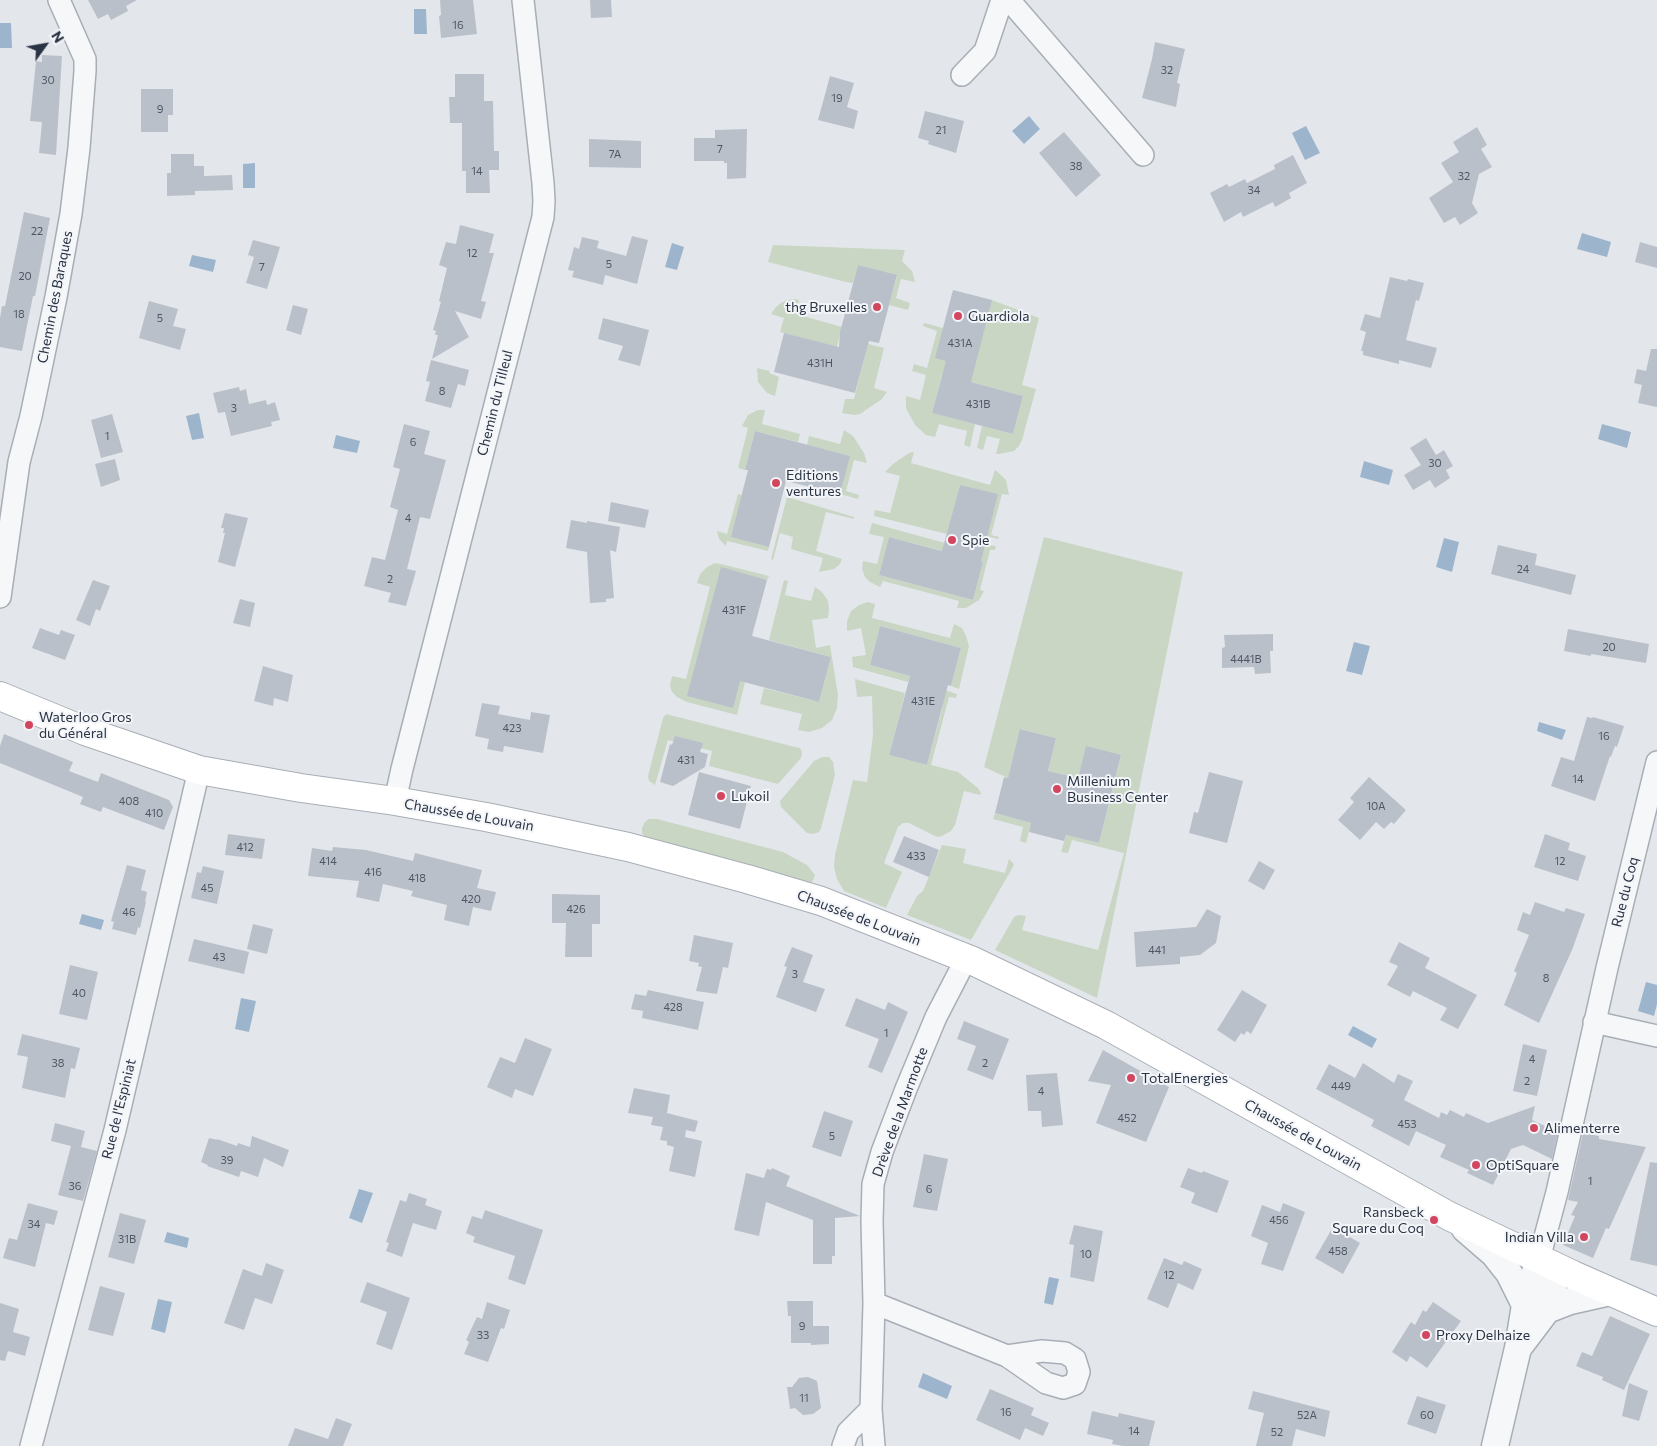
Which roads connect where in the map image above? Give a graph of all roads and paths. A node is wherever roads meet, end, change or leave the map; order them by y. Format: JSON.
{"nodes":[{"id":1,"x":59,"y":0,"type":"edge"},
{"id":2,"x":523,"y":0,"type":"edge"},
{"id":3,"x":1002,"y":0,"type":"edge"},
{"id":4,"x":1009,"y":0,"type":"edge"},
{"id":5,"x":962,"y":76,"type":"dead end"},
{"id":6,"x":1143,"y":155,"type":"dead end"},
{"id":7,"x":0,"y":596,"type":"edge"},
{"id":8,"x":0,"y":696,"type":"edge"},
{"id":9,"x":1657,"y":762,"type":"edge"},
{"id":10,"x":199,"y":770,"type":"junction"},
{"id":11,"x":395,"y":801,"type":"junction"},
{"id":12,"x":966,"y":959,"type":"junction"},
{"id":13,"x":1594,"y":1022,"type":"junction"},
{"id":14,"x":1657,"y":1036,"type":"edge"},
{"id":15,"x":1449,"y":1216,"type":"junction"},
{"id":16,"x":1539,"y":1260,"type":"junction"},
{"id":17,"x":1610,"y":1292,"type":"junction"},
{"id":18,"x":874,"y":1303,"type":"junction"},
{"id":19,"x":1536,"y":1308,"type":"junction"},
{"id":20,"x":1657,"y":1312,"type":"edge"},
{"id":21,"x":1007,"y":1356,"type":"dead end"},
{"id":22,"x":872,"y":1409,"type":"junction"},
{"id":23,"x":31,"y":1446,"type":"edge"},
{"id":24,"x":843,"y":1446,"type":"edge"},
{"id":25,"x":874,"y":1446,"type":"edge"},
{"id":26,"x":1495,"y":1446,"type":"edge"}],
"edges":[{"from":1,"to":7,"type":"street","name":"Chemin des Baraques"},
{"from":2,"to":11,"type":"street","name":"Chemin du Tilleul"},
{"from":3,"to":5,"type":"street"},
{"from":4,"to":6,"type":"street"},
{"from":8,"to":10,"type":"main road","name":"Chaussée de Louvain"},
{"from":9,"to":13,"type":"street","name":"Rue du Coq"},
{"from":10,"to":11,"type":"main road","name":"Chaussée de Louvain"},
{"from":10,"to":23,"type":"street","name":"Rue de l'Espiniat"},
{"from":11,"to":12,"type":"main road","name":"Chaussée de Louvain"},
{"from":12,"to":15,"type":"main road","name":"Chaussée de Louvain"},
{"from":12,"to":18,"type":"street","name":"Drève de la Marmotte"},
{"from":13,"to":14,"type":"street"},
{"from":13,"to":16,"type":"street","name":"Rue du Coq"},
{"from":15,"to":16,"type":"main road","name":"Chaussée de Louvain"},
{"from":15,"to":19,"type":"street"},
{"from":16,"to":17,"type":"main road","name":"Chaussée de Louvain"},
{"from":16,"to":19,"type":"street"},
{"from":17,"to":19,"type":"street"},
{"from":17,"to":20,"type":"main road","name":"Chaussée de Louvain"},
{"from":18,"to":21,"type":"street"},
{"from":18,"to":22,"type":"street","name":"Drève de la Marmotte"},
{"from":19,"to":26,"type":"street"},
{"from":22,"to":24,"type":"street"},
{"from":22,"to":25,"type":"street","name":"Drève de la Marmotte"}]}
